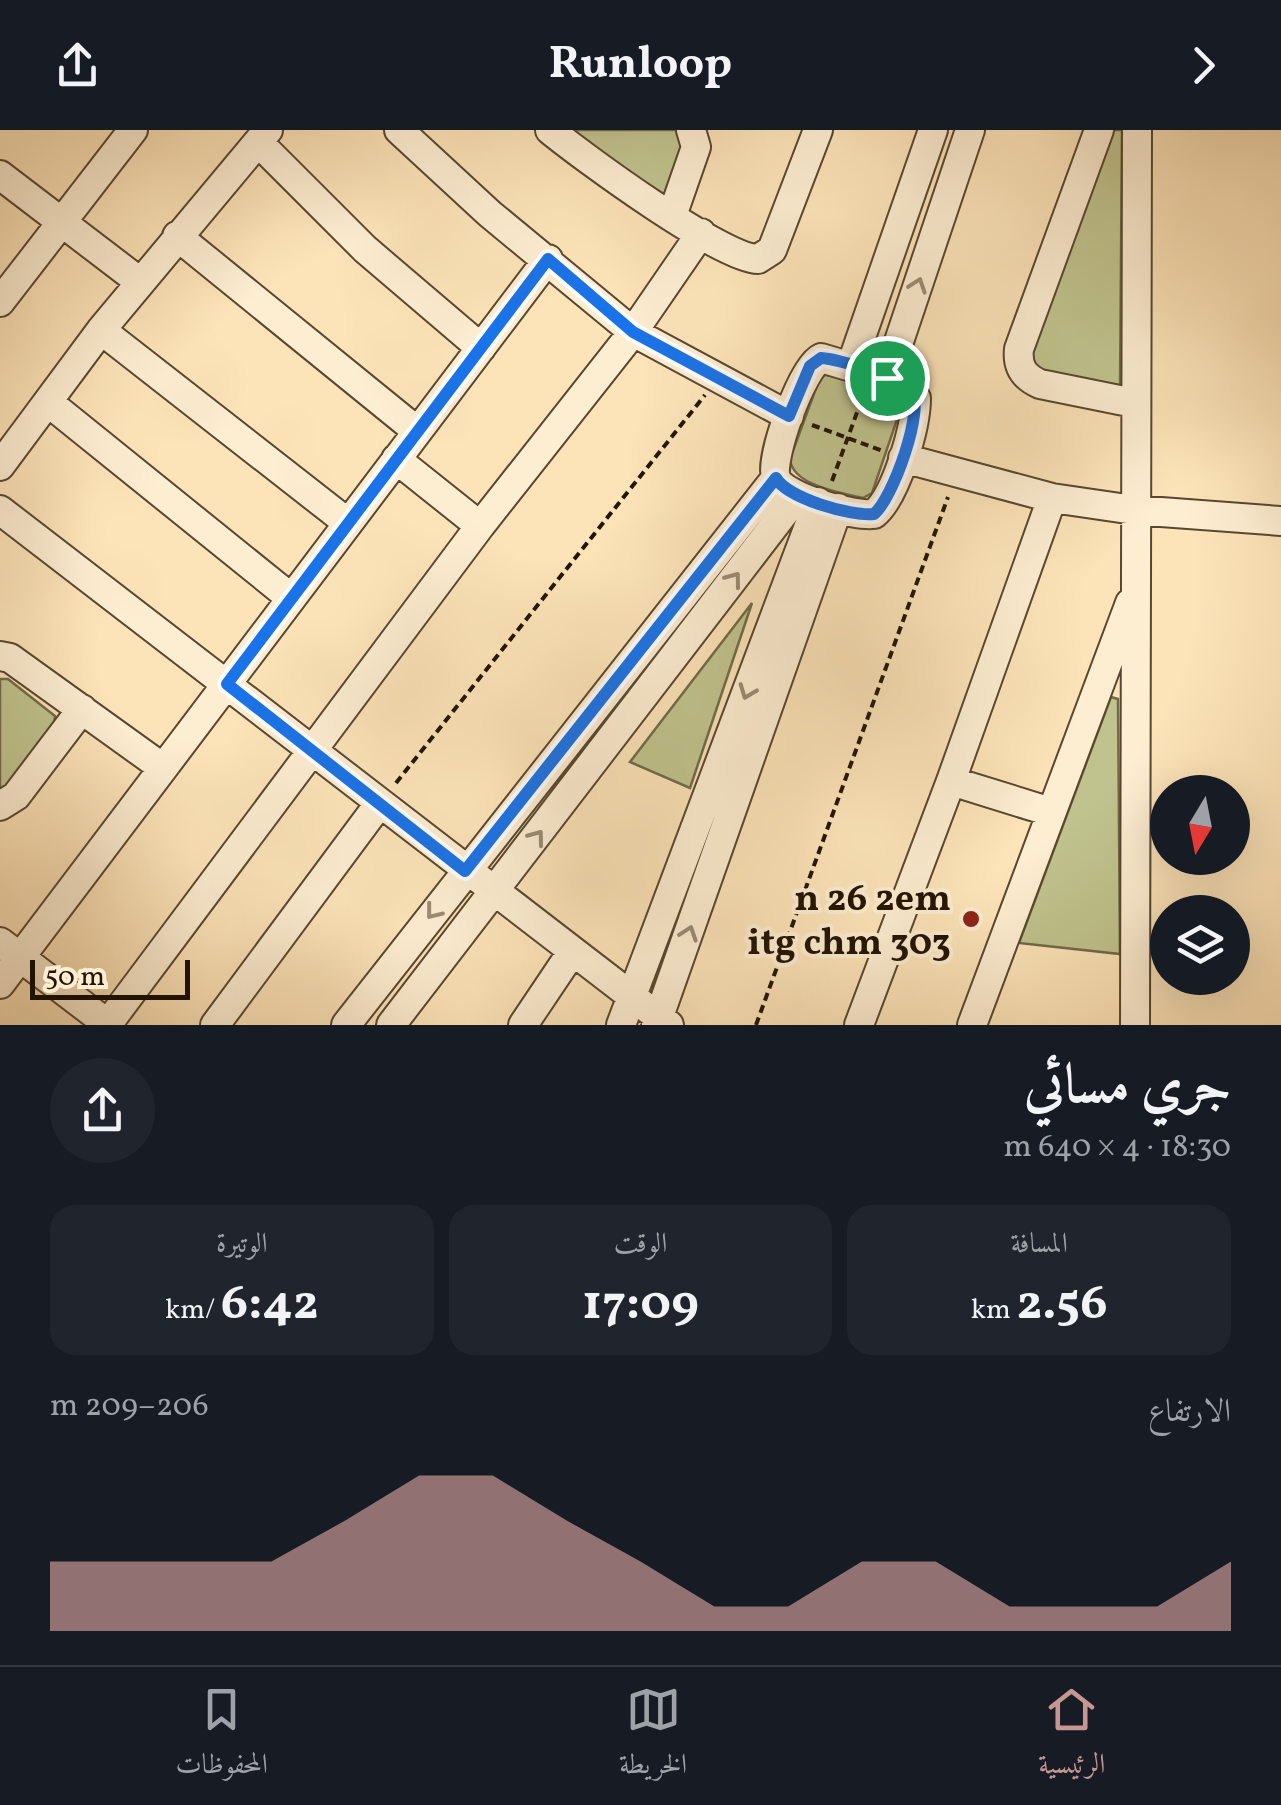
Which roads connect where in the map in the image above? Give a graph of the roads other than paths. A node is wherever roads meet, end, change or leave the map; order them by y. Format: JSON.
{"nodes":[{"id":1,"x":133,"y":130,"type":"edge"},
{"id":2,"x":400,"y":130,"type":"edge"},
{"id":3,"x":550,"y":130,"type":"edge"},
{"id":4,"x":691,"y":130,"type":"edge"},
{"id":5,"x":818,"y":130,"type":"edge"},
{"id":6,"x":970,"y":130,"type":"edge"},
{"id":7,"x":1099,"y":130,"type":"edge"},
{"id":8,"x":1137,"y":130,"type":"edge"},
{"id":9,"x":931,"y":131,"type":"edge"},
{"id":10,"x":263,"y":136,"type":"edge"},
{"id":11,"x":0,"y":174,"type":"edge"},
{"id":12,"x":672,"y":216,"type":"junction"},
{"id":13,"x":62,"y":222,"type":"junction"},
{"id":14,"x":700,"y":233,"type":"junction"},
{"id":15,"x":177,"y":236,"type":"junction"},
{"id":16,"x":548,"y":259,"type":"junction"},
{"id":17,"x":140,"y":282,"type":"junction"},
{"id":18,"x":0,"y":302,"type":"edge"},
{"id":19,"x":101,"y":330,"type":"junction"},
{"id":20,"x":633,"y":332,"type":"junction"},
{"id":21,"x":481,"y":348,"type":"junction"},
{"id":22,"x":870,"y":372,"type":"junction"},
{"id":23,"x":48,"y":402,"type":"junction"},
{"id":24,"x":1134,"y":403,"type":"junction"},
{"id":25,"x":789,"y":416,"type":"junction"},
{"id":26,"x":417,"y":431,"type":"junction"},
{"id":27,"x":396,"y":458,"type":"junction"},
{"id":28,"x":903,"y":458,"type":"junction"},
{"id":29,"x":0,"y":466,"type":"edge"},
{"id":30,"x":811,"y":498,"type":"junction"},
{"id":31,"x":1052,"y":498,"type":"junction"},
{"id":32,"x":0,"y":510,"type":"edge"},
{"id":33,"x":1134,"y":510,"type":"junction"},
{"id":34,"x":1281,"y":521,"type":"edge"},
{"id":35,"x":348,"y":523,"type":"junction"},
{"id":36,"x":480,"y":526,"type":"junction"},
{"id":37,"x":1136,"y":587,"type":"junction"},
{"id":38,"x":291,"y":598,"type":"junction"},
{"id":39,"x":0,"y":656,"type":"edge"},
{"id":40,"x":227,"y":684,"type":"junction"},
{"id":41,"x":82,"y":709,"type":"junction"},
{"id":42,"x":312,"y":752,"type":"junction"},
{"id":43,"x":163,"y":768,"type":"junction"},
{"id":44,"x":951,"y":780,"type":"junction"},
{"id":45,"x":379,"y":804,"type":"junction"},
{"id":46,"x":0,"y":806,"type":"edge"},
{"id":47,"x":1051,"y":812,"type":"junction"},
{"id":48,"x":465,"y":871,"type":"junction"},
{"id":49,"x":494,"y":894,"type":"junction"},
{"id":50,"x":10,"y":950,"type":"edge"},
{"id":51,"x":572,"y":952,"type":"junction"},
{"id":52,"x":0,"y":984,"type":"edge"},
{"id":53,"x":632,"y":996,"type":"junction"},
{"id":54,"x":662,"y":1022,"type":"edge"},
{"id":55,"x":108,"y":1025,"type":"edge"},
{"id":56,"x":215,"y":1025,"type":"edge"},
{"id":57,"x":346,"y":1025,"type":"edge"},
{"id":58,"x":392,"y":1025,"type":"edge"},
{"id":59,"x":523,"y":1025,"type":"edge"},
{"id":60,"x":621,"y":1025,"type":"edge"},
{"id":61,"x":858,"y":1025,"type":"edge"},
{"id":62,"x":972,"y":1025,"type":"edge"},
{"id":63,"x":1135,"y":1025,"type":"edge"}],
"edges":[{"from":1,"to":13,"type":"street"},
{"from":2,"to":16,"type":"street"},
{"from":3,"to":12,"type":"street"},
{"from":4,"to":12,"type":"street"},
{"from":5,"to":14,"type":"street"},
{"from":22,"to":6,"type":"street","one_way":true},
{"from":7,"to":24,"type":"street"},
{"from":8,"to":24,"type":"street"},
{"from":9,"to":22,"type":"street"},
{"from":10,"to":15,"type":"street"},
{"from":10,"to":21,"type":"street"},
{"from":11,"to":13,"type":"street"},
{"from":12,"to":14,"type":"street"},
{"from":13,"to":17,"type":"street"},
{"from":13,"to":18,"type":"street"},
{"from":14,"to":20,"type":"street"},
{"from":15,"to":17,"type":"street"},
{"from":15,"to":26,"type":"street"},
{"from":16,"to":20,"type":"street"},
{"from":16,"to":21,"type":"street"},
{"from":17,"to":19,"type":"street"},
{"from":19,"to":23,"type":"street"},
{"from":19,"to":35,"type":"street"},
{"from":20,"to":25,"type":"street"},
{"from":20,"to":36,"type":"street"},
{"from":21,"to":26,"type":"street"},
{"from":22,"to":25,"type":"street"},
{"from":22,"to":28,"type":"street"},
{"from":23,"to":29,"type":"street"},
{"from":23,"to":38,"type":"street"},
{"from":24,"to":33,"type":"street"},
{"from":25,"to":30,"type":"street"},
{"from":26,"to":27,"type":"street"},
{"from":27,"to":35,"type":"street"},
{"from":27,"to":36,"type":"street"},
{"from":28,"to":30,"type":"street"},
{"from":28,"to":31,"type":"street"},
{"from":30,"to":48,"type":"street"},
{"from":49,"to":30,"type":"street","one_way":true},
{"from":30,"to":53,"type":"street","one_way":true},
{"from":54,"to":30,"type":"street","one_way":true},
{"from":31,"to":33,"type":"street"},
{"from":31,"to":44,"type":"street"},
{"from":32,"to":40,"type":"street"},
{"from":33,"to":34,"type":"street"},
{"from":33,"to":37,"type":"street"},
{"from":35,"to":38,"type":"street"},
{"from":36,"to":42,"type":"street"},
{"from":37,"to":47,"type":"street"},
{"from":37,"to":63,"type":"street"},
{"from":38,"to":40,"type":"street"},
{"from":39,"to":41,"type":"street"},
{"from":40,"to":42,"type":"street"},
{"from":40,"to":43,"type":"street"},
{"from":41,"to":43,"type":"street"},
{"from":41,"to":46,"type":"street"},
{"from":42,"to":45,"type":"street"},
{"from":42,"to":55,"type":"street"},
{"from":43,"to":50,"type":"street"},
{"from":44,"to":47,"type":"street"},
{"from":44,"to":61,"type":"street"},
{"from":45,"to":48,"type":"street"},
{"from":45,"to":56,"type":"street"},
{"from":47,"to":62,"type":"street"},
{"from":48,"to":49,"type":"street"},
{"from":48,"to":57,"type":"street","one_way":true},
{"from":49,"to":51,"type":"street"},
{"from":49,"to":58,"type":"street"},
{"from":50,"to":52,"type":"street"},
{"from":50,"to":55,"type":"street"},
{"from":51,"to":53,"type":"street"},
{"from":51,"to":59,"type":"street"},
{"from":53,"to":54,"type":"street"},
{"from":53,"to":60,"type":"street"}]}
